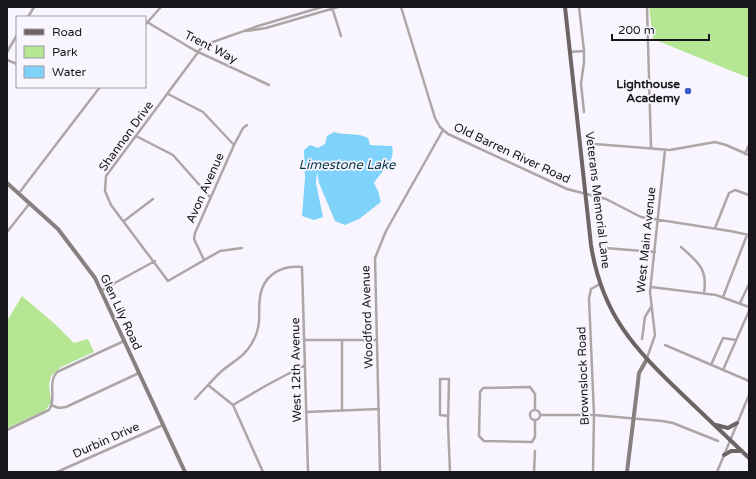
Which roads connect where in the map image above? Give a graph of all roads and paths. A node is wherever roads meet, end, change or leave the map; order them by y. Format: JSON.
{"nodes":[{"id":1,"x":34,"y":7,"type":"edge"},
{"id":2,"x":161,"y":7,"type":"edge"},
{"id":3,"x":322,"y":7,"type":"edge"},
{"id":4,"x":338,"y":7,"type":"edge"},
{"id":5,"x":401,"y":7,"type":"edge"},
{"id":6,"x":565,"y":7,"type":"edge"},
{"id":7,"x":579,"y":7,"type":"edge"},
{"id":8,"x":647,"y":7,"type":"edge"},
{"id":9,"x":332,"y":8,"type":"edge"},
{"id":10,"x":29,"y":16,"type":"edge"},
{"id":11,"x":287,"y":17,"type":"junction"},
{"id":12,"x":289,"y":22,"type":"junction"},
{"id":13,"x":146,"y":23,"type":"edge"},
{"id":14,"x":246,"y":32,"type":"junction"},
{"id":15,"x":341,"y":36,"type":"dead end"},
{"id":16,"x":16,"y":37,"type":"edge"},
{"id":17,"x":584,"y":51,"type":"junction"},
{"id":18,"x":7,"y":52,"type":"edge"},
{"id":19,"x":198,"y":52,"type":"junction"},
{"id":20,"x":570,"y":52,"type":"junction"},
{"id":21,"x":269,"y":85,"type":"dead end"},
{"id":22,"x":99,"y":88,"type":"edge"},
{"id":23,"x":168,"y":94,"type":"junction"},
{"id":24,"x":584,"y":112,"type":"dead end"},
{"id":25,"x":246,"y":125,"type":"dead end"},
{"id":26,"x":443,"y":130,"type":"junction"},
{"id":27,"x":136,"y":136,"type":"junction"},
{"id":28,"x":595,"y":144,"type":"dead end"},
{"id":29,"x":749,"y":144,"type":"edge"},
{"id":30,"x":234,"y":145,"type":"junction"},
{"id":31,"x":651,"y":148,"type":"junction"},
{"id":32,"x":666,"y":150,"type":"junction"},
{"id":33,"x":745,"y":154,"type":"junction"},
{"id":34,"x":749,"y":156,"type":"edge"},
{"id":35,"x":7,"y":184,"type":"edge"},
{"id":36,"x":19,"y":193,"type":"junction"},
{"id":37,"x":585,"y":193,"type":"junction"},
{"id":38,"x":749,"y":195,"type":"edge"},
{"id":39,"x":210,"y":197,"type":"junction"},
{"id":40,"x":153,"y":198,"type":"dead end"},
{"id":41,"x":30,"y":203,"type":"junction"},
{"id":42,"x":124,"y":221,"type":"junction"},
{"id":43,"x":659,"y":221,"type":"junction"},
{"id":44,"x":715,"y":228,"type":"junction"},
{"id":45,"x":7,"y":232,"type":"edge"},
{"id":46,"x":748,"y":235,"type":"edge"},
{"id":47,"x":681,"y":247,"type":"dead end"},
{"id":48,"x":242,"y":248,"type":"dead end"},
{"id":49,"x":605,"y":248,"type":"dead end"},
{"id":50,"x":655,"y":252,"type":"junction"},
{"id":51,"x":204,"y":260,"type":"junction"},
{"id":52,"x":155,"y":261,"type":"junction"},
{"id":53,"x":600,"y":284,"type":"junction"},
{"id":54,"x":749,"y":284,"type":"edge"},
{"id":55,"x":651,"y":287,"type":"junction"},
{"id":56,"x":102,"y":290,"type":"junction"},
{"id":57,"x":704,"y":293,"type":"junction"},
{"id":58,"x":723,"y":297,"type":"junction"},
{"id":59,"x":740,"y":303,"type":"junction"},
{"id":60,"x":652,"y":306,"type":"junction"},
{"id":61,"x":749,"y":307,"type":"edge"},
{"id":62,"x":749,"y":312,"type":"edge"},
{"id":63,"x":642,"y":339,"type":"dead end"},
{"id":64,"x":305,"y":340,"type":"junction"},
{"id":65,"x":342,"y":340,"type":"junction"},
{"id":66,"x":377,"y":340,"type":"junction"},
{"id":67,"x":736,"y":340,"type":"junction"},
{"id":68,"x":124,"y":341,"type":"junction"},
{"id":69,"x":665,"y":345,"type":"dead end"},
{"id":70,"x":646,"y":359,"type":"junction"},
{"id":71,"x":305,"y":365,"type":"junction"},
{"id":72,"x":711,"y":365,"type":"junction"},
{"id":73,"x":723,"y":370,"type":"junction"},
{"id":74,"x":139,"y":373,"type":"junction"},
{"id":75,"x":749,"y":381,"type":"edge"},
{"id":76,"x":208,"y":386,"type":"junction"},
{"id":77,"x":749,"y":395,"type":"edge"},
{"id":78,"x":195,"y":399,"type":"dead end"},
{"id":79,"x":52,"y":405,"type":"junction"},
{"id":80,"x":233,"y":405,"type":"junction"},
{"id":81,"x":379,"y":409,"type":"junction"},
{"id":82,"x":535,"y":410,"type":"junction"},
{"id":83,"x":342,"y":411,"type":"junction"},
{"id":84,"x":306,"y":412,"type":"junction"},
{"id":85,"x":594,"y":414,"type":"junction"},
{"id":86,"x":540,"y":415,"type":"junction"},
{"id":87,"x":448,"y":416,"type":"junction"},
{"id":88,"x":633,"y":418,"type":"junction"},
{"id":89,"x":535,"y":420,"type":"junction"},
{"id":90,"x":737,"y":423,"type":"junction"},
{"id":91,"x":163,"y":425,"type":"junction"},
{"id":92,"x":715,"y":425,"type":"junction"},
{"id":93,"x":7,"y":430,"type":"edge"},
{"id":94,"x":730,"y":440,"type":"junction"},
{"id":95,"x":718,"y":441,"type":"dead end"},
{"id":96,"x":534,"y":451,"type":"dead end"},
{"id":97,"x":742,"y":451,"type":"junction"},
{"id":98,"x":724,"y":455,"type":"junction"},
{"id":99,"x":749,"y":458,"type":"edge"},
{"id":100,"x":57,"y":472,"type":"edge"},
{"id":101,"x":185,"y":472,"type":"edge"},
{"id":102,"x":263,"y":472,"type":"edge"},
{"id":103,"x":308,"y":472,"type":"edge"},
{"id":104,"x":380,"y":472,"type":"edge"},
{"id":105,"x":450,"y":472,"type":"edge"},
{"id":106,"x":534,"y":472,"type":"edge"},
{"id":107,"x":593,"y":472,"type":"edge"},
{"id":108,"x":627,"y":472,"type":"edge"},
{"id":109,"x":717,"y":472,"type":"edge"}],
"edges":[{"from":1,"to":10,"type":"street"},
{"from":2,"to":13,"type":"street"},
{"from":3,"to":11,"type":"street","name":"Shannon Drive"},
{"from":4,"to":9,"type":"street","name":"Shannon Drive"},
{"from":5,"to":26,"type":"street","name":"Old Barren River Road"},
{"from":6,"to":20,"type":"main road","name":"Veterans Memorial Lane"},
{"from":7,"to":17,"type":"street"},
{"from":8,"to":31,"type":"street"},
{"from":9,"to":12,"type":"street","name":"Shannon Drive"},
{"from":9,"to":15,"type":"street"},
{"from":11,"to":12,"type":"street"},
{"from":11,"to":14,"type":"street","name":"Shannon Drive"},
{"from":12,"to":14,"type":"street","name":"Shannon Drive"},
{"from":13,"to":19,"type":"street","name":"Trent Way"},
{"from":14,"to":19,"type":"street","name":"Shannon Drive"},
{"from":16,"to":18,"type":"street"},
{"from":17,"to":20,"type":"street"},
{"from":17,"to":24,"type":"street"},
{"from":19,"to":21,"type":"street","name":"Trent Way"},
{"from":19,"to":23,"type":"street","name":"Shannon Drive"},
{"from":20,"to":37,"type":"main road","name":"Veterans Memorial Lane"},
{"from":22,"to":36,"type":"street"},
{"from":23,"to":27,"type":"street","name":"Shannon Drive"},
{"from":23,"to":30,"type":"street"},
{"from":25,"to":30,"type":"street","name":"Avon Avenue"},
{"from":26,"to":37,"type":"street","name":"Old Barren River Road"},
{"from":26,"to":66,"type":"street","name":"Woodford Avenue"},
{"from":27,"to":39,"type":"street"},
{"from":27,"to":42,"type":"street","name":"Shannon Drive"},
{"from":28,"to":31,"type":"street"},
{"from":29,"to":33,"type":"street"},
{"from":30,"to":39,"type":"street","name":"Avon Avenue"},
{"from":31,"to":32,"type":"street"},
{"from":32,"to":33,"type":"street"},
{"from":32,"to":43,"type":"street","name":"West Main Avenue"},
{"from":33,"to":34,"type":"street"},
{"from":35,"to":36,"type":"street","name":"Glen Lily Road"},
{"from":36,"to":41,"type":"street","name":"Glen Lily Road"},
{"from":37,"to":43,"type":"street","name":"Old Barren River Road"},
{"from":37,"to":53,"type":"main road","name":"Veterans Memorial Lane"},
{"from":38,"to":44,"type":"street"},
{"from":39,"to":51,"type":"street","name":"Avon Avenue"},
{"from":40,"to":42,"type":"street"},
{"from":41,"to":45,"type":"street"},
{"from":41,"to":56,"type":"street","name":"Glen Lily Road"},
{"from":42,"to":52,"type":"street","name":"Shannon Drive"},
{"from":43,"to":44,"type":"street","name":"Old Barren River Road"},
{"from":43,"to":50,"type":"street","name":"West Main Avenue"},
{"from":44,"to":46,"type":"street","name":"Old Barren River Road"},
{"from":46,"to":58,"type":"street"},
{"from":47,"to":57,"type":"street"},
{"from":48,"to":51,"type":"street"},
{"from":49,"to":50,"type":"street"},
{"from":50,"to":55,"type":"street","name":"West Main Avenue"},
{"from":51,"to":52,"type":"street","name":"Shannon Drive"},
{"from":52,"to":56,"type":"street"},
{"from":53,"to":70,"type":"main road","name":"Veterans Memorial Lane"},
{"from":53,"to":85,"type":"street","name":"Brownslock Road"},
{"from":54,"to":59,"type":"street"},
{"from":55,"to":57,"type":"street"},
{"from":55,"to":60,"type":"street","name":"West Main Avenue"},
{"from":56,"to":68,"type":"street","name":"Glen Lily Road"},
{"from":57,"to":58,"type":"street"},
{"from":58,"to":59,"type":"street"},
{"from":59,"to":61,"type":"street"},
{"from":60,"to":63,"type":"street"},
{"from":60,"to":70,"type":"street","name":"West Main Avenue"},
{"from":62,"to":67,"type":"street"},
{"from":64,"to":65,"type":"street"},
{"from":64,"to":71,"type":"street","name":"West 12th Avenue"},
{"from":64,"to":76,"type":"street","name":"West 12th Avenue"},
{"from":65,"to":66,"type":"street"},
{"from":65,"to":83,"type":"street"},
{"from":66,"to":81,"type":"street","name":"Woodford Avenue"},
{"from":67,"to":72,"type":"street"},
{"from":67,"to":73,"type":"street"},
{"from":68,"to":74,"type":"street","name":"Glen Lily Road"},
{"from":68,"to":79,"type":"street"},
{"from":69,"to":72,"type":"street"},
{"from":70,"to":88,"type":"street","name":"West Main Avenue"},
{"from":70,"to":92,"type":"main road","name":"Veterans Memorial Lane"},
{"from":71,"to":80,"type":"street"},
{"from":71,"to":84,"type":"street","name":"West 12th Avenue"},
{"from":72,"to":73,"type":"street"},
{"from":73,"to":75,"type":"street"},
{"from":74,"to":79,"type":"street"},
{"from":74,"to":91,"type":"street","name":"Glen Lily Road"},
{"from":76,"to":78,"type":"street"},
{"from":76,"to":80,"type":"street"},
{"from":77,"to":90,"type":"street"},
{"from":79,"to":93,"type":"street"},
{"from":80,"to":102,"type":"street"},
{"from":81,"to":83,"type":"street"},
{"from":81,"to":104,"type":"street","name":"Woodford Avenue"},
{"from":82,"to":86,"type":"street"},
{"from":82,"to":89,"type":"street"},
{"from":82,"to":89,"type":"street"},
{"from":83,"to":84,"type":"street"},
{"from":84,"to":103,"type":"street","name":"West 12th Avenue"},
{"from":85,"to":86,"type":"street"},
{"from":85,"to":88,"type":"street"},
{"from":85,"to":107,"type":"street","name":"Brownslock Road"},
{"from":86,"to":89,"type":"street"},
{"from":87,"to":87,"type":"street"},
{"from":87,"to":105,"type":"street"},
{"from":88,"to":95,"type":"street"},
{"from":88,"to":108,"type":"street","name":"West Main Avenue"},
{"from":90,"to":92,"type":"main road"},
{"from":90,"to":94,"type":"street"},
{"from":91,"to":100,"type":"street","name":"Durbin Drive"},
{"from":91,"to":101,"type":"street","name":"Glen Lily Road"},
{"from":92,"to":94,"type":"main road","name":"Veterans Memorial Lane"},
{"from":94,"to":97,"type":"main road","name":"Veterans Memorial Lane"},
{"from":94,"to":98,"type":"street"},
{"from":96,"to":106,"type":"street"},
{"from":97,"to":98,"type":"main road"},
{"from":97,"to":99,"type":"main road","name":"Veterans Memorial Lane"},
{"from":98,"to":109,"type":"street"}]}
